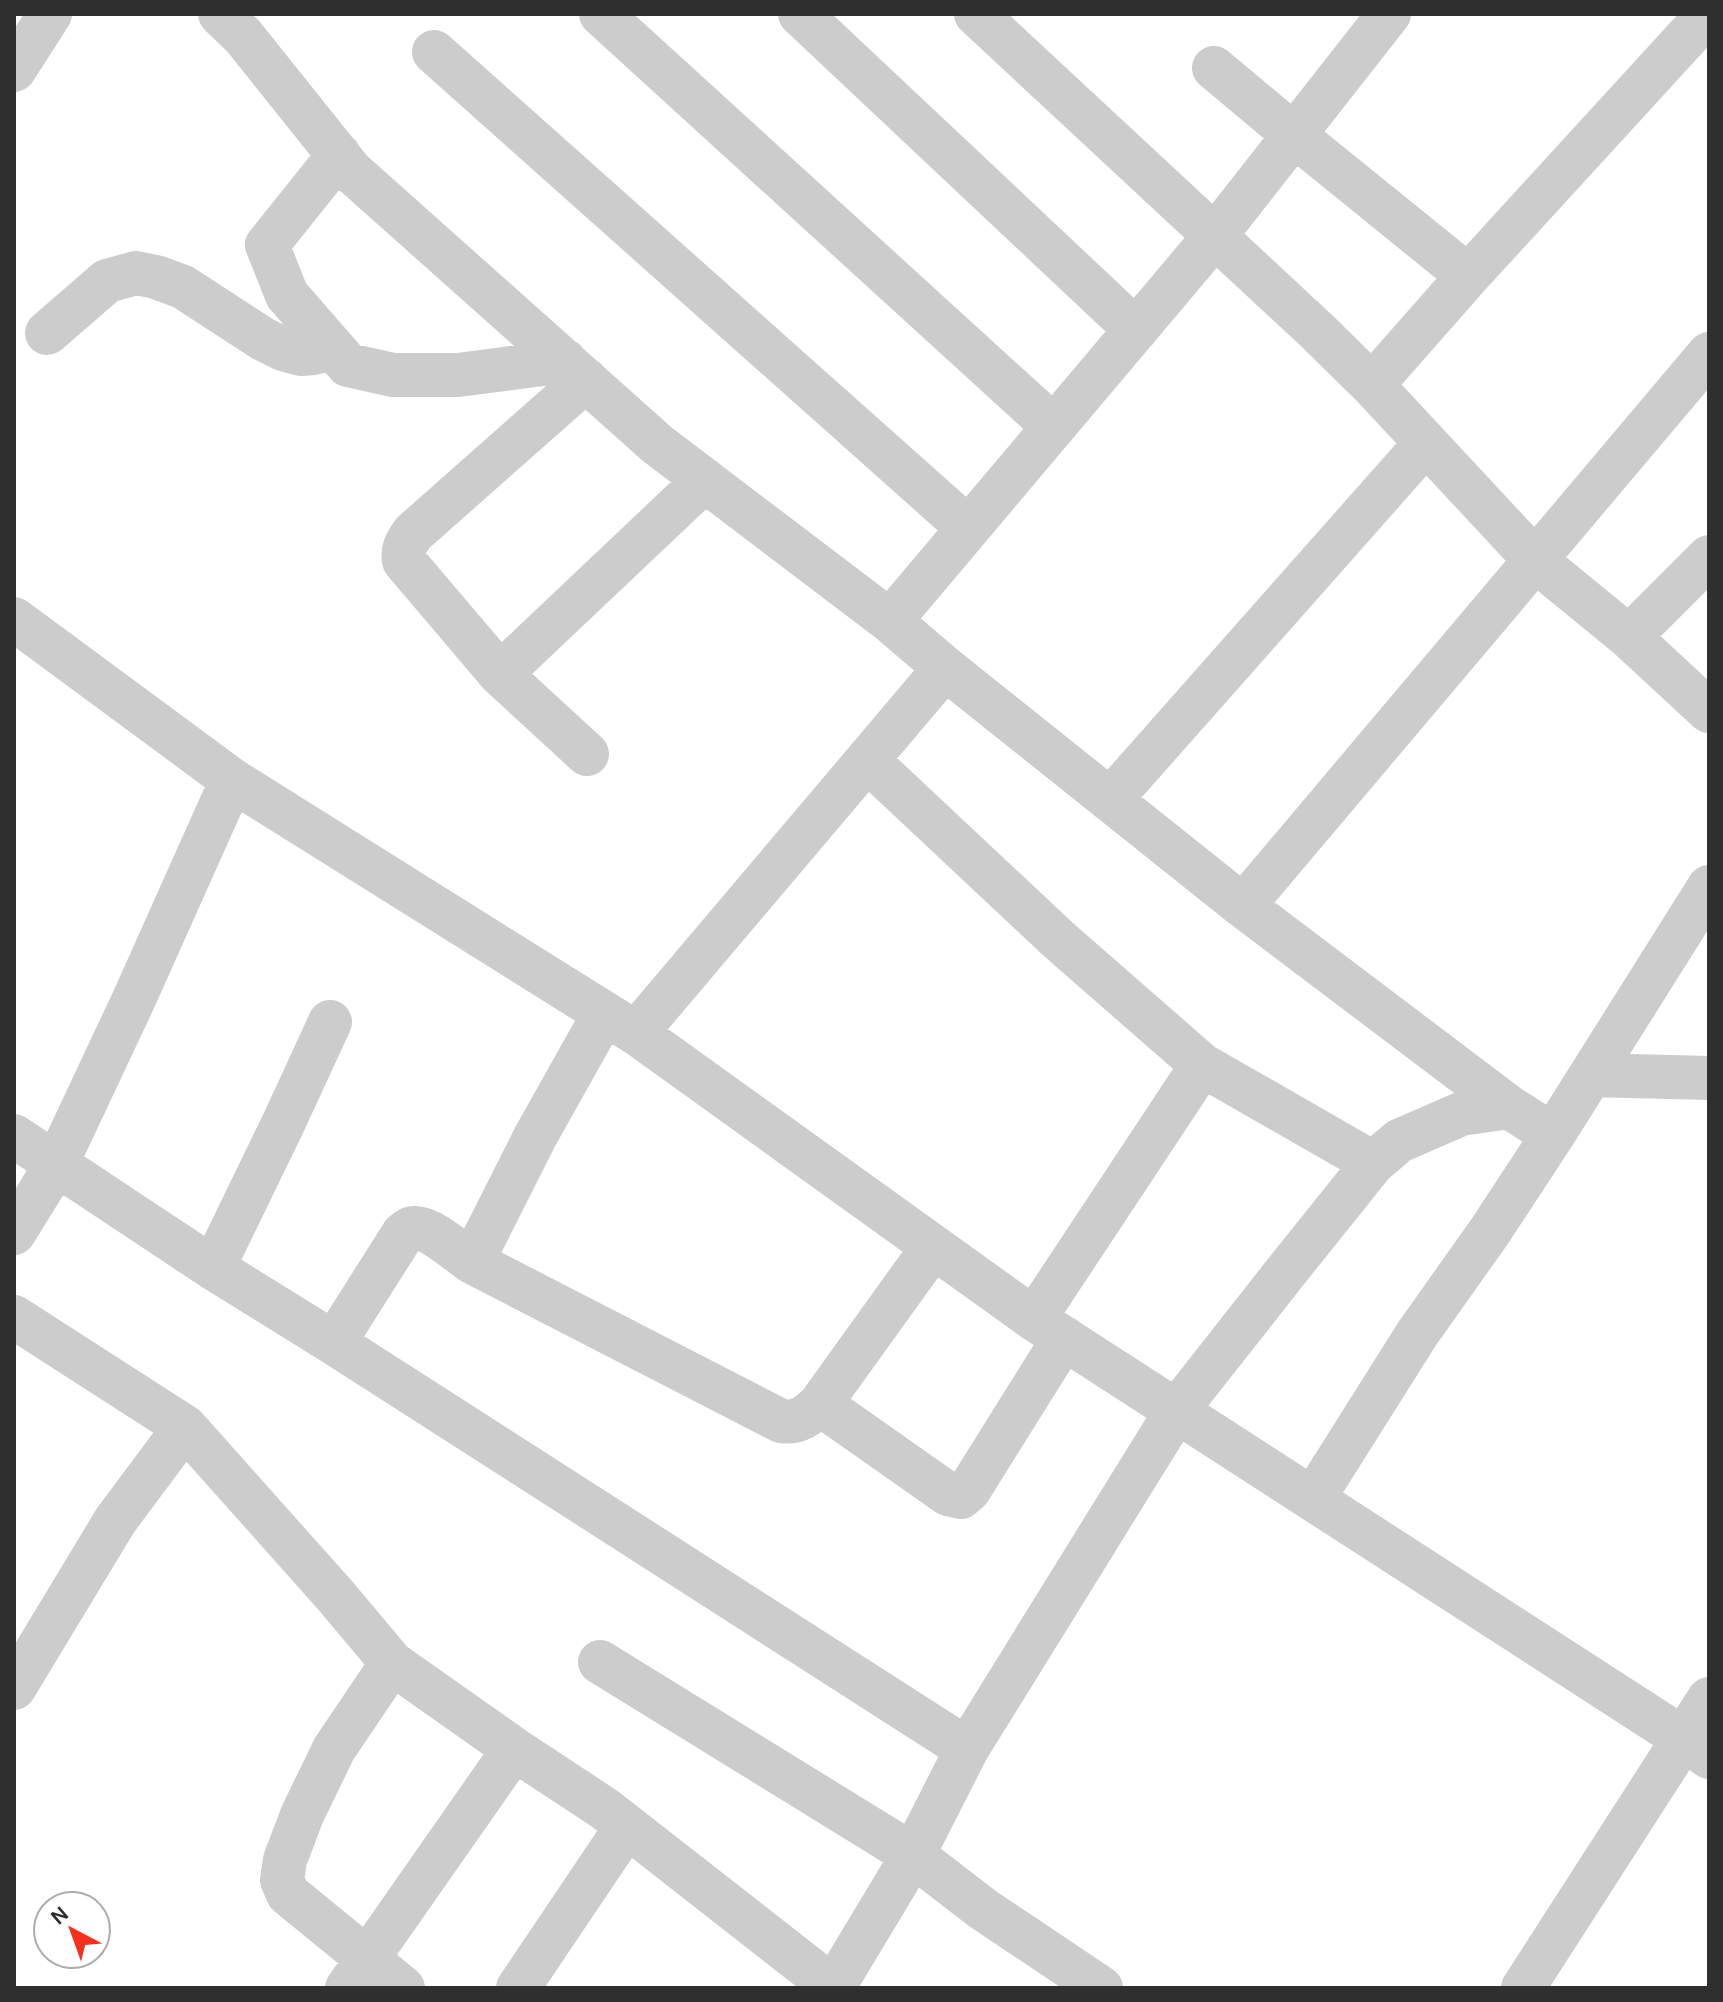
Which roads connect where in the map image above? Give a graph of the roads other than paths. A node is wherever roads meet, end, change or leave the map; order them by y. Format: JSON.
{"nodes":[{"id":1,"x":50,"y":14,"type":"edge"},
{"id":2,"x":220,"y":14,"type":"edge"},
{"id":3,"x":601,"y":14,"type":"edge"},
{"id":4,"x":800,"y":14,"type":"edge"},
{"id":5,"x":976,"y":14,"type":"edge"},
{"id":6,"x":1389,"y":14,"type":"edge"},
{"id":7,"x":1708,"y":14,"type":"edge"},
{"id":8,"x":434,"y":52,"type":"dead end"},
{"id":9,"x":1214,"y":68,"type":"dead end"},
{"id":10,"x":14,"y":70,"type":"edge"},
{"id":11,"x":1294,"y":135,"type":"junction"},
{"id":12,"x":339,"y":155,"type":"junction"},
{"id":13,"x":1214,"y":237,"type":"junction"},
{"id":14,"x":1468,"y":276,"type":"junction"},
{"id":15,"x":1136,"y":330,"type":"junction"},
{"id":16,"x":47,"y":333,"type":"dead end"},
{"id":17,"x":331,"y":346,"type":"junction"},
{"id":18,"x":1709,"y":354,"type":"edge"},
{"id":19,"x":576,"y":371,"type":"junction"},
{"id":20,"x":1372,"y":385,"type":"junction"},
{"id":21,"x":1054,"y":427,"type":"junction"},
{"id":22,"x":1426,"y":443,"type":"junction"},
{"id":23,"x":705,"y":480,"type":"junction"},
{"id":24,"x":968,"y":528,"type":"junction"},
{"id":25,"x":1709,"y":557,"type":"edge"},
{"id":26,"x":1535,"y":560,"type":"junction"},
{"id":27,"x":14,"y":619,"type":"edge"},
{"id":28,"x":890,"y":621,"type":"junction"},
{"id":29,"x":1629,"y":637,"type":"junction"},
{"id":30,"x":945,"y":668,"type":"junction"},
{"id":31,"x":500,"y":674,"type":"junction"},
{"id":32,"x":1709,"y":711,"type":"edge"},
{"id":33,"x":587,"y":754,"type":"dead end"},
{"id":34,"x":867,"y":760,"type":"junction"},
{"id":35,"x":232,"y":780,"type":"junction"},
{"id":36,"x":1110,"y":800,"type":"junction"},
{"id":37,"x":1709,"y":887,"type":"edge"},
{"id":38,"x":1243,"y":906,"type":"junction"},
{"id":39,"x":330,"y":1022,"type":"dead end"},
{"id":40,"x":620,"y":1024,"type":"junction"},
{"id":41,"x":1202,"y":1065,"type":"junction"},
{"id":42,"x":1591,"y":1075,"type":"junction"},
{"id":43,"x":1709,"y":1078,"type":"edge"},
{"id":44,"x":1509,"y":1107,"type":"junction"},
{"id":45,"x":1553,"y":1135,"type":"junction"},
{"id":46,"x":14,"y":1136,"type":"edge"},
{"id":47,"x":1373,"y":1163,"type":"junction"},
{"id":48,"x":56,"y":1165,"type":"junction"},
{"id":49,"x":14,"y":1233,"type":"edge"},
{"id":50,"x":933,"y":1247,"type":"junction"},
{"id":51,"x":472,"y":1262,"type":"junction"},
{"id":52,"x":213,"y":1268,"type":"junction"},
{"id":53,"x":14,"y":1317,"type":"edge"},
{"id":54,"x":1049,"y":1328,"type":"junction"},
{"id":55,"x":334,"y":1343,"type":"junction"},
{"id":56,"x":820,"y":1404,"type":"junction"},
{"id":57,"x":1177,"y":1410,"type":"junction"},
{"id":58,"x":185,"y":1427,"type":"junction"},
{"id":59,"x":1313,"y":1499,"type":"junction"},
{"id":60,"x":600,"y":1662,"type":"dead end"},
{"id":61,"x":392,"y":1663,"type":"junction"},
{"id":62,"x":14,"y":1688,"type":"edge"},
{"id":63,"x":1709,"y":1699,"type":"edge"},
{"id":64,"x":1696,"y":1748,"type":"edge"},
{"id":65,"x":514,"y":1749,"type":"junction"},
{"id":66,"x":967,"y":1749,"type":"junction"},
{"id":67,"x":627,"y":1826,"type":"junction"},
{"id":68,"x":913,"y":1855,"type":"junction"},
{"id":69,"x":357,"y":1973,"type":"edge"},
{"id":70,"x":403,"y":1988,"type":"edge"},
{"id":71,"x":518,"y":1988,"type":"edge"},
{"id":72,"x":833,"y":1988,"type":"edge"},
{"id":73,"x":1101,"y":1988,"type":"edge"},
{"id":74,"x":1523,"y":1988,"type":"edge"}],
"edges":[{"from":1,"to":10,"type":"street"},
{"from":2,"to":12,"type":"street"},
{"from":3,"to":21,"type":"street"},
{"from":4,"to":15,"type":"street"},
{"from":5,"to":13,"type":"street"},
{"from":6,"to":11,"type":"street"},
{"from":7,"to":14,"type":"street"},
{"from":8,"to":24,"type":"street"},
{"from":9,"to":11,"type":"street"},
{"from":11,"to":13,"type":"street"},
{"from":11,"to":14,"type":"street"},
{"from":12,"to":17,"type":"street"},
{"from":12,"to":19,"type":"street"},
{"from":13,"to":15,"type":"street"},
{"from":13,"to":20,"type":"street"},
{"from":14,"to":20,"type":"street"},
{"from":15,"to":21,"type":"street"},
{"from":16,"to":17,"type":"street"},
{"from":17,"to":19,"type":"street"},
{"from":18,"to":26,"type":"street"},
{"from":19,"to":23,"type":"street"},
{"from":19,"to":31,"type":"street"},
{"from":20,"to":22,"type":"street"},
{"from":21,"to":24,"type":"street"},
{"from":22,"to":26,"type":"street"},
{"from":22,"to":36,"type":"street"},
{"from":23,"to":28,"type":"street"},
{"from":23,"to":31,"type":"street"},
{"from":24,"to":28,"type":"street"},
{"from":25,"to":29,"type":"street"},
{"from":26,"to":29,"type":"street"},
{"from":26,"to":38,"type":"street"},
{"from":27,"to":35,"type":"street"},
{"from":28,"to":30,"type":"street"},
{"from":29,"to":32,"type":"street"},
{"from":30,"to":34,"type":"street"},
{"from":30,"to":36,"type":"street"},
{"from":31,"to":33,"type":"street"},
{"from":34,"to":40,"type":"street"},
{"from":34,"to":41,"type":"street"},
{"from":35,"to":40,"type":"street"},
{"from":35,"to":48,"type":"street"},
{"from":36,"to":38,"type":"street"},
{"from":37,"to":42,"type":"street"},
{"from":38,"to":44,"type":"street"},
{"from":39,"to":52,"type":"street"},
{"from":40,"to":50,"type":"street"},
{"from":40,"to":51,"type":"street"},
{"from":41,"to":47,"type":"street"},
{"from":41,"to":54,"type":"street"},
{"from":42,"to":43,"type":"street"},
{"from":42,"to":45,"type":"street"},
{"from":44,"to":45,"type":"street"},
{"from":44,"to":47,"type":"street"},
{"from":45,"to":59,"type":"street"},
{"from":46,"to":48,"type":"street"},
{"from":47,"to":57,"type":"street"},
{"from":48,"to":49,"type":"street"},
{"from":48,"to":52,"type":"street"},
{"from":50,"to":54,"type":"street"},
{"from":50,"to":56,"type":"street"},
{"from":51,"to":55,"type":"street"},
{"from":51,"to":56,"type":"street"},
{"from":52,"to":55,"type":"street"},
{"from":53,"to":58,"type":"street"},
{"from":54,"to":56,"type":"street"},
{"from":54,"to":57,"type":"street"},
{"from":55,"to":66,"type":"street"},
{"from":57,"to":59,"type":"street"},
{"from":57,"to":66,"type":"street"},
{"from":58,"to":61,"type":"street"},
{"from":58,"to":62,"type":"street"},
{"from":59,"to":64,"type":"street"},
{"from":60,"to":68,"type":"street"},
{"from":61,"to":65,"type":"street"},
{"from":61,"to":69,"type":"street"},
{"from":63,"to":64,"type":"street"},
{"from":64,"to":74,"type":"street"},
{"from":65,"to":67,"type":"street"},
{"from":65,"to":69,"type":"street"},
{"from":66,"to":68,"type":"street"},
{"from":67,"to":71,"type":"street"},
{"from":67,"to":72,"type":"street"},
{"from":68,"to":72,"type":"street"},
{"from":68,"to":73,"type":"street"},
{"from":69,"to":70,"type":"street"}]}
